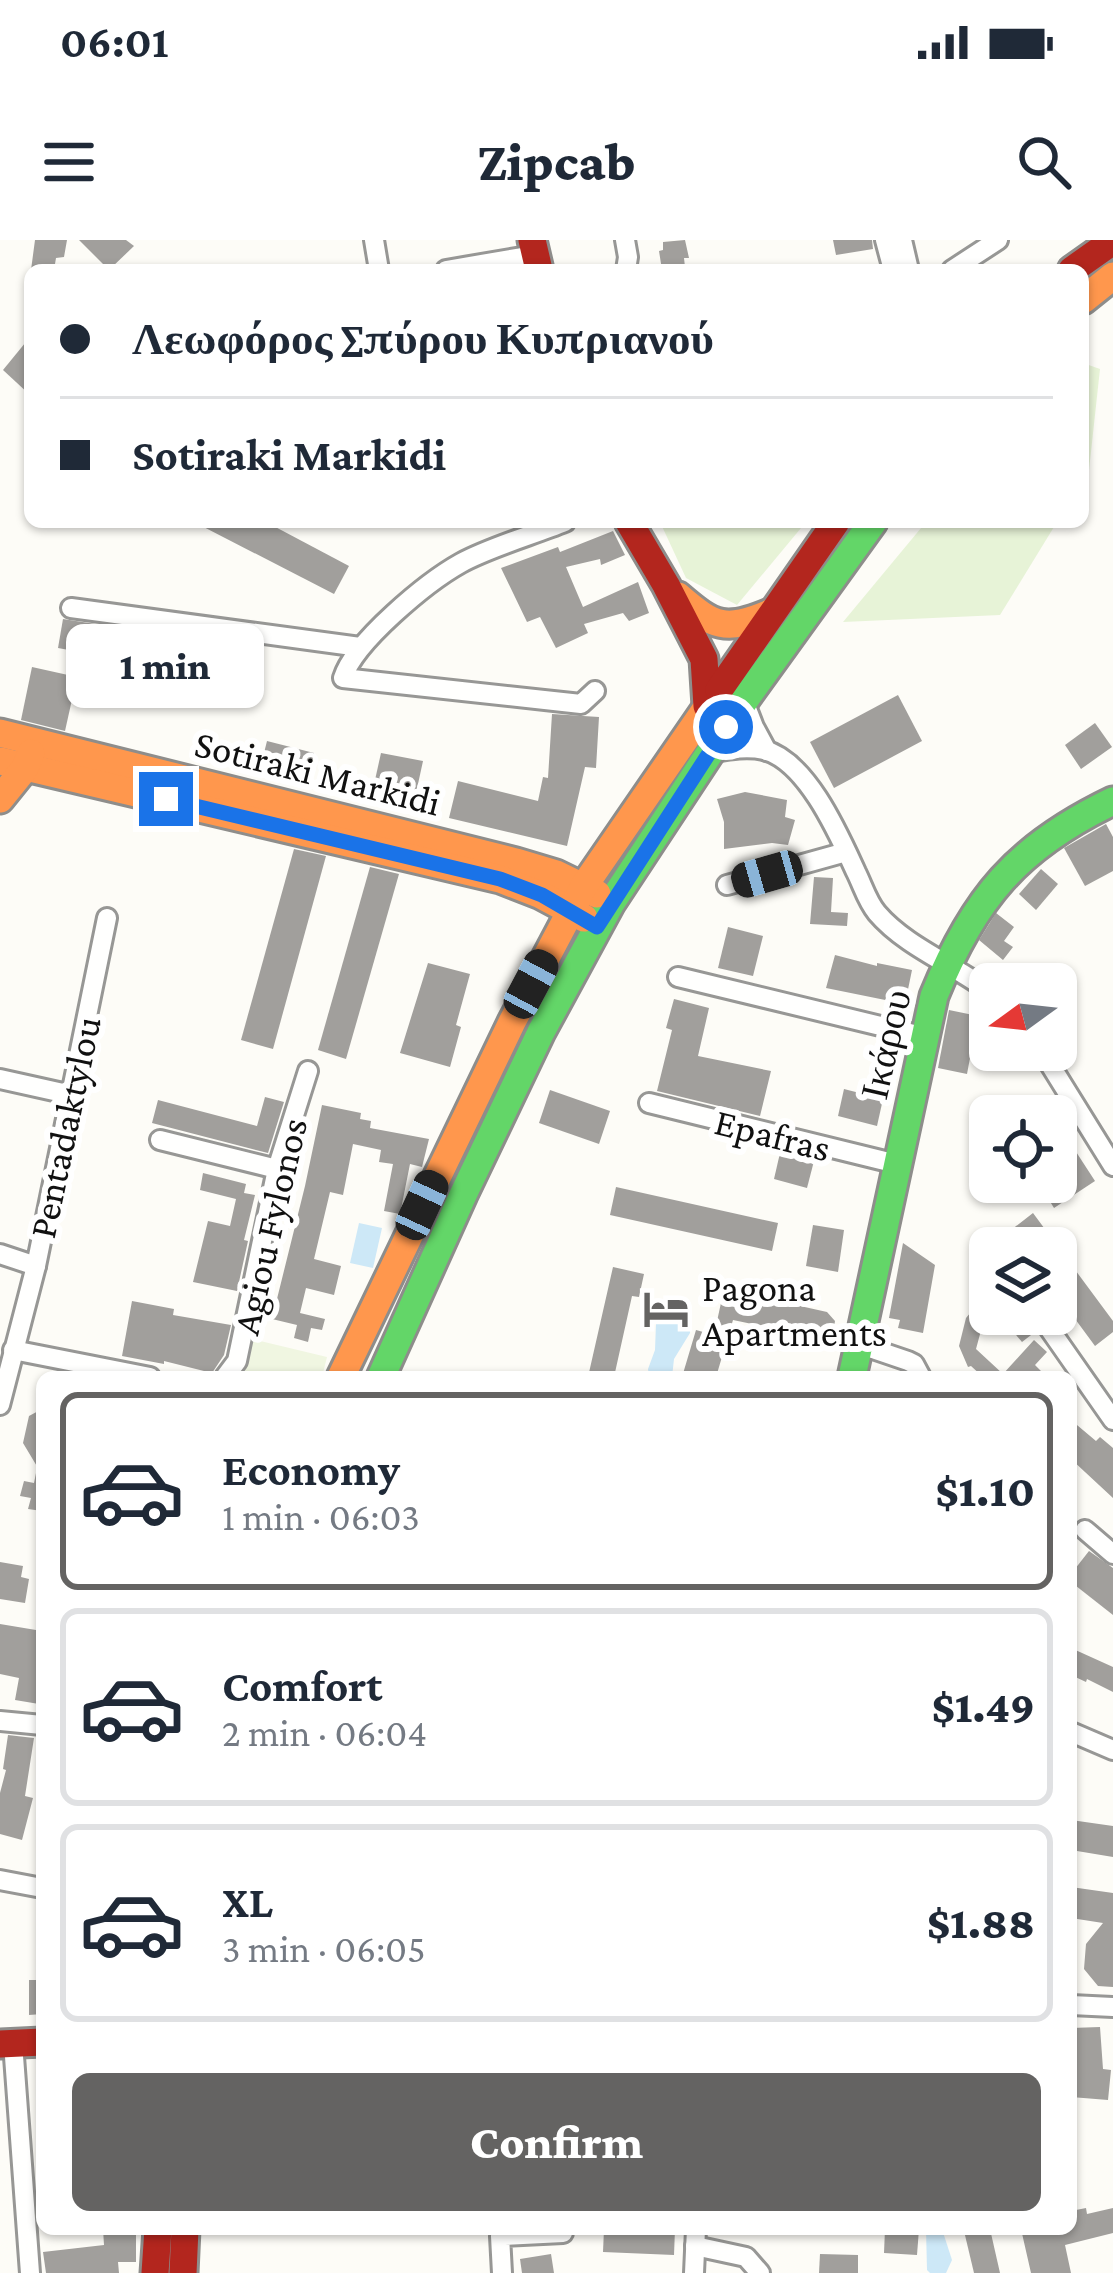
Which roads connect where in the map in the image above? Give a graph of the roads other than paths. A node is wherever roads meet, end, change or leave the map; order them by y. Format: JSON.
{"nodes":[{"id":1,"x":998,"y":240,"type":"edge"},
{"id":2,"x":1113,"y":241,"type":"edge"},
{"id":3,"x":535,"y":255,"type":"edge"},
{"id":4,"x":482,"y":264,"type":"edge"},
{"id":5,"x":961,"y":264,"type":"edge"},
{"id":6,"x":1080,"y":264,"type":"edge"},
{"id":7,"x":1113,"y":276,"type":"edge"},
{"id":8,"x":1089,"y":295,"type":"edge"},
{"id":9,"x":550,"y":528,"type":"edge"},
{"id":10,"x":633,"y":528,"type":"edge"},
{"id":11,"x":832,"y":528,"type":"edge"},
{"id":12,"x":869,"y":528,"type":"edge"},
{"id":13,"x":666,"y":585,"type":"junction"},
{"id":14,"x":71,"y":608,"type":"dead end"},
{"id":15,"x":771,"y":613,"type":"junction"},
{"id":16,"x":360,"y":646,"type":"junction"},
{"id":17,"x":596,"y":691,"type":"dead end"},
{"id":18,"x":744,"y":701,"type":"junction"},
{"id":19,"x":707,"y":706,"type":"junction"},
{"id":20,"x":11,"y":749,"type":"edge"},
{"id":21,"x":767,"y":751,"type":"junction"},
{"id":22,"x":708,"y":754,"type":"junction"},
{"id":23,"x":1113,"y":781,"type":"edge"},
{"id":24,"x":0,"y":799,"type":"edge"},
{"id":25,"x":1113,"y":801,"type":"edge"},
{"id":26,"x":1062,"y":826,"type":"junction"},
{"id":27,"x":846,"y":851,"type":"junction"},
{"id":28,"x":727,"y":885,"type":"dead end"},
{"id":29,"x":578,"y":898,"type":"junction"},
{"id":30,"x":604,"y":915,"type":"junction"},
{"id":31,"x":106,"y":918,"type":"dead end"},
{"id":32,"x":946,"y":962,"type":"junction"},
{"id":33,"x":678,"y":977,"type":"dead end"},
{"id":34,"x":969,"y":978,"type":"edge"},
{"id":35,"x":926,"y":1036,"type":"junction"},
{"id":36,"x":308,"y":1071,"type":"dead end"},
{"id":37,"x":1054,"y":1071,"type":"edge"},
{"id":38,"x":0,"y":1079,"type":"edge"},
{"id":39,"x":72,"y":1095,"type":"junction"},
{"id":40,"x":649,"y":1102,"type":"dead end"},
{"id":41,"x":160,"y":1140,"type":"dead end"},
{"id":42,"x":897,"y":1165,"type":"junction"},
{"id":43,"x":1113,"y":1166,"type":"edge"},
{"id":44,"x":277,"y":1169,"type":"junction"},
{"id":45,"x":0,"y":1254,"type":"edge"},
{"id":46,"x":36,"y":1266,"type":"junction"},
{"id":47,"x":1054,"y":1335,"type":"edge"},
{"id":48,"x":859,"y":1344,"type":"junction"},
{"id":49,"x":13,"y":1350,"type":"junction"},
{"id":50,"x":120,"y":1371,"type":"edge"},
{"id":51,"x":230,"y":1371,"type":"edge"},
{"id":52,"x":344,"y":1371,"type":"edge"},
{"id":53,"x":383,"y":1371,"type":"edge"},
{"id":54,"x":853,"y":1371,"type":"edge"},
{"id":55,"x":918,"y":1371,"type":"edge"},
{"id":56,"x":0,"y":1405,"type":"edge"},
{"id":57,"x":1113,"y":1420,"type":"edge"},
{"id":58,"x":1084,"y":1530,"type":"dead end"},
{"id":59,"x":1113,"y":1554,"type":"edge"},
{"id":60,"x":0,"y":1721,"type":"edge"},
{"id":61,"x":36,"y":1724,"type":"edge"},
{"id":62,"x":1077,"y":1735,"type":"edge"},
{"id":63,"x":1113,"y":1750,"type":"edge"},
{"id":64,"x":0,"y":1880,"type":"edge"},
{"id":65,"x":36,"y":1887,"type":"edge"},
{"id":66,"x":1077,"y":2005,"type":"edge"},
{"id":67,"x":1113,"y":2007,"type":"edge"},
{"id":68,"x":7,"y":2044,"type":"edge"},
{"id":69,"x":158,"y":2235,"type":"edge"},
{"id":70,"x":185,"y":2235,"type":"edge"},
{"id":71,"x":521,"y":2235,"type":"edge"},
{"id":72,"x":696,"y":2238,"type":"edge"},
{"id":73,"x":30,"y":2273,"type":"edge"},
{"id":74,"x":155,"y":2273,"type":"edge"},
{"id":75,"x":183,"y":2273,"type":"edge"},
{"id":76,"x":502,"y":2273,"type":"edge"},
{"id":77,"x":694,"y":2273,"type":"edge"},
{"id":78,"x":760,"y":2273,"type":"edge"}],
"edges":[{"from":1,"to":5,"type":"street"},
{"from":2,"to":6,"type":"main road"},
{"from":3,"to":4,"type":"street"},
{"from":7,"to":8,"type":"main road"},
{"from":9,"to":16,"type":"street"},
{"from":10,"to":13,"type":"main road"},
{"from":11,"to":15,"type":"main road"},
{"from":12,"to":18,"type":"main road"},
{"from":13,"to":15,"type":"main road"},
{"from":13,"to":19,"type":"main road"},
{"from":14,"to":16,"type":"street"},
{"from":15,"to":19,"type":"main road"},
{"from":16,"to":17,"type":"street"},
{"from":18,"to":21,"type":"street"},
{"from":18,"to":22,"type":"main road"},
{"from":19,"to":29,"type":"main road"},
{"from":20,"to":24,"type":"main road"},
{"from":20,"to":29,"type":"main road","name":"Sotiraki Markidi"},
{"from":21,"to":22,"type":"street"},
{"from":21,"to":27,"type":"street"},
{"from":22,"to":30,"type":"main road"},
{"from":23,"to":26,"type":"main road"},
{"from":25,"to":26,"type":"main road","name":"Ικάρου"},
{"from":26,"to":32,"type":"main road","name":"Ικάρου"},
{"from":27,"to":28,"type":"street"},
{"from":27,"to":32,"type":"street"},
{"from":29,"to":30,"type":"main road","name":"Sotiraki Markidi"},
{"from":29,"to":52,"type":"main road"},
{"from":30,"to":53,"type":"main road"},
{"from":31,"to":39,"type":"street","name":"Pentadaktylou"},
{"from":32,"to":34,"type":"street"},
{"from":32,"to":35,"type":"main road","name":"Ικάρου"},
{"from":33,"to":35,"type":"street"},
{"from":35,"to":42,"type":"main road","name":"Ικάρου"},
{"from":36,"to":44,"type":"street","name":"Agiou Fylonos"},
{"from":37,"to":43,"type":"street"},
{"from":38,"to":39,"type":"street"},
{"from":39,"to":46,"type":"street","name":"Pentadaktylou"},
{"from":40,"to":42,"type":"street","name":"Epafras"},
{"from":41,"to":44,"type":"street"},
{"from":42,"to":48,"type":"main road","name":"Ικάρου"},
{"from":44,"to":51,"type":"street","name":"Agiou Fylonos"},
{"from":45,"to":46,"type":"street"},
{"from":46,"to":49,"type":"street","name":"Pentadaktylou"},
{"from":47,"to":57,"type":"street"},
{"from":48,"to":54,"type":"main road","name":"Ικάρου"},
{"from":48,"to":55,"type":"street"},
{"from":49,"to":50,"type":"street"},
{"from":49,"to":56,"type":"street","name":"Pentadaktylou"},
{"from":58,"to":59,"type":"street"},
{"from":60,"to":61,"type":"street"},
{"from":62,"to":63,"type":"street"},
{"from":64,"to":65,"type":"street"},
{"from":66,"to":67,"type":"street"},
{"from":68,"to":73,"type":"street"},
{"from":69,"to":74,"type":"main road"},
{"from":70,"to":75,"type":"main road"},
{"from":71,"to":76,"type":"street"},
{"from":72,"to":77,"type":"street"},
{"from":72,"to":78,"type":"street"}]}
